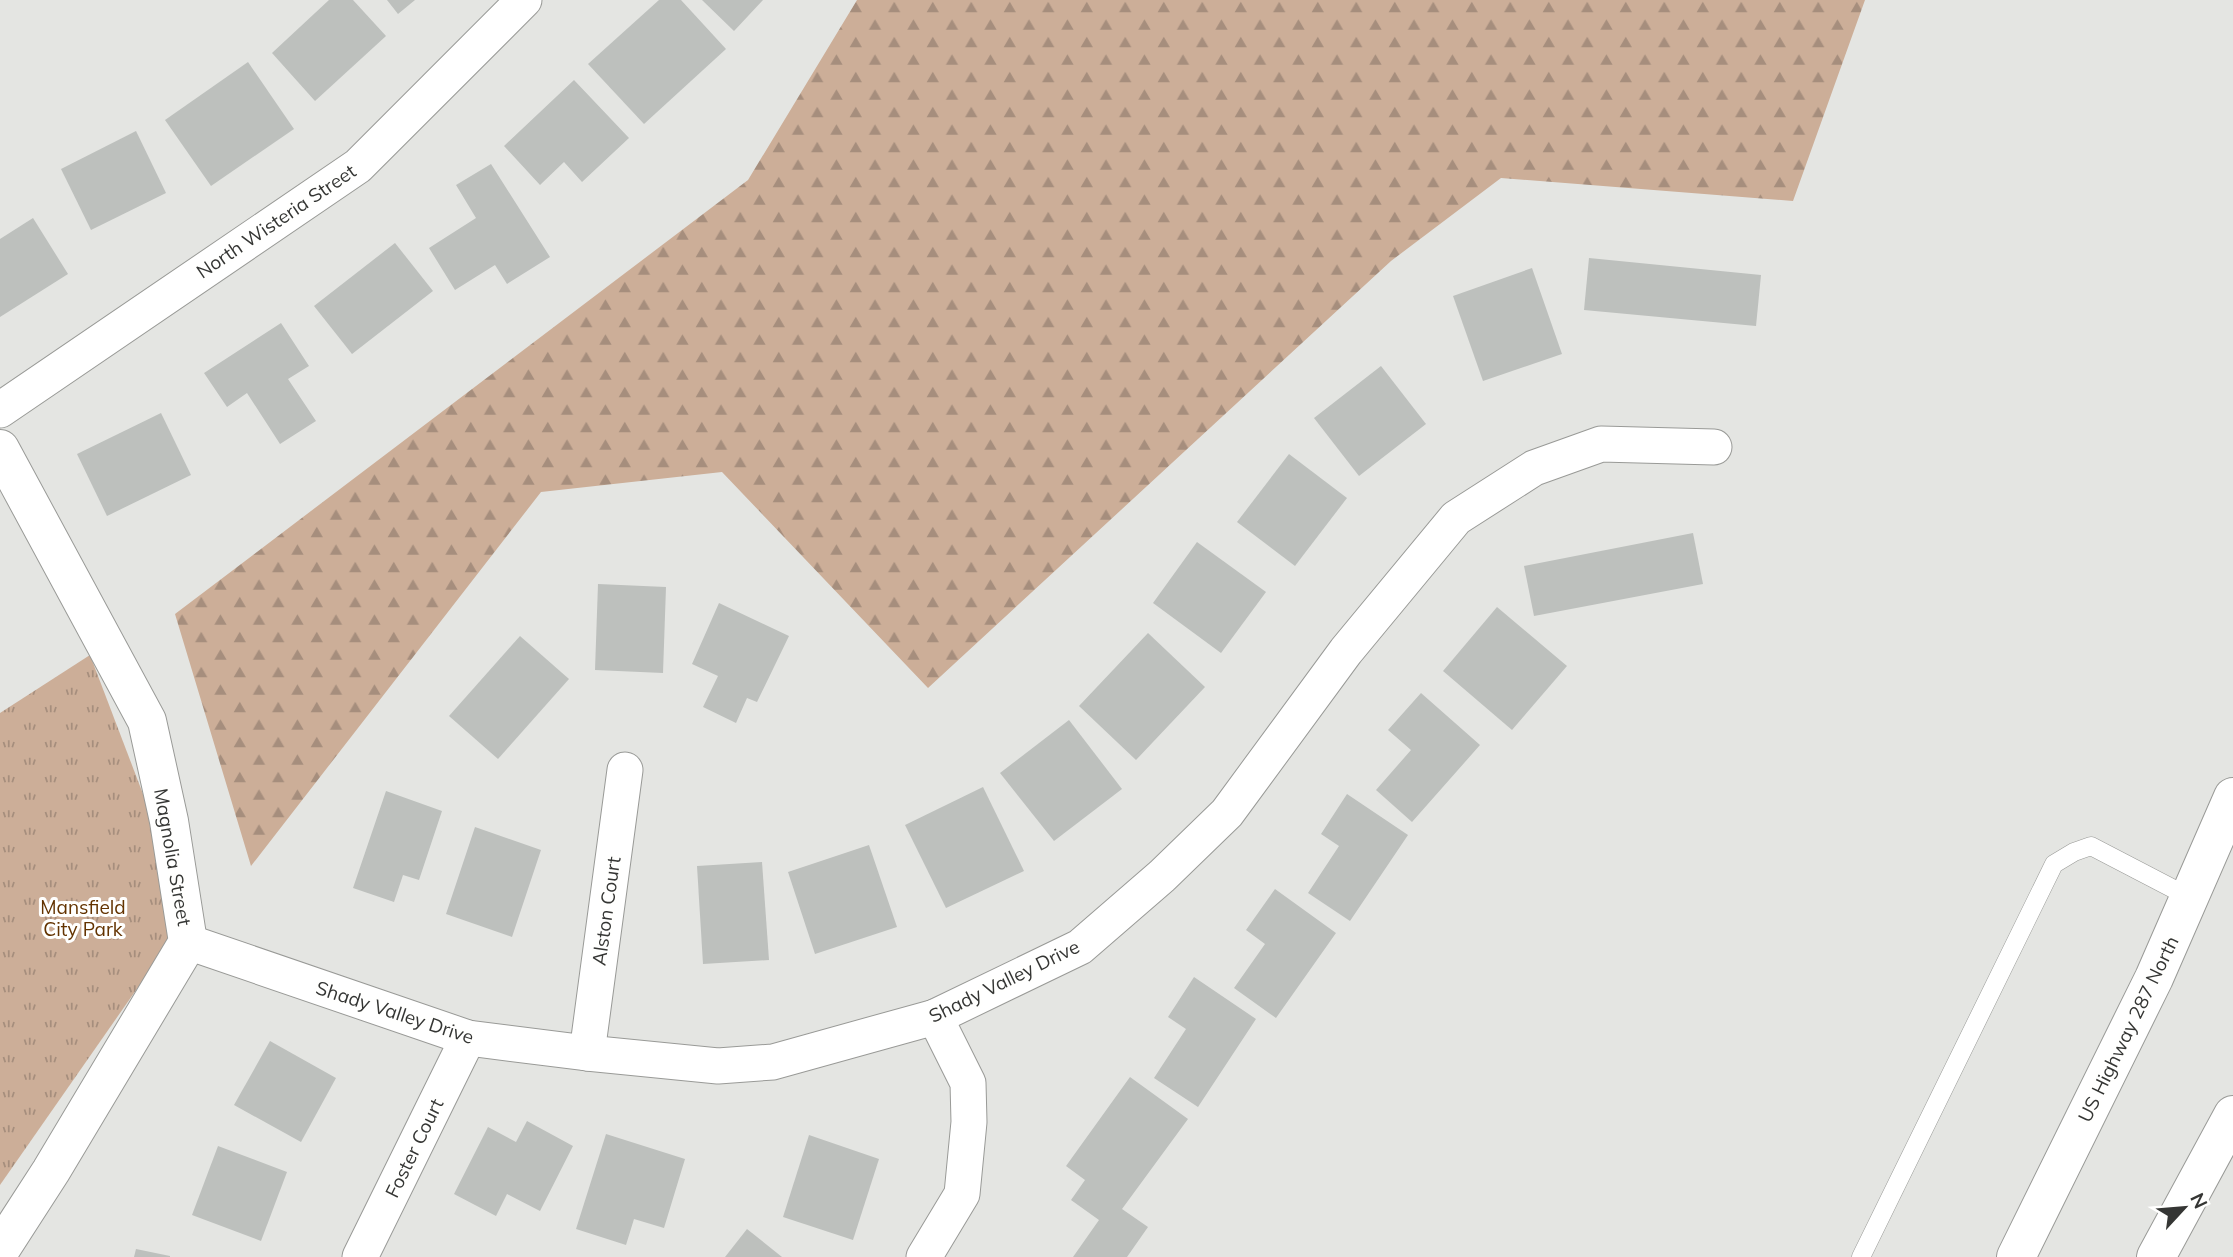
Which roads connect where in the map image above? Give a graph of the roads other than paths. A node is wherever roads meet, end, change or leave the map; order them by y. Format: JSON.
{"nodes":[{"id":1,"x":524,"y":0,"type":"edge"},
{"id":2,"x":0,"y":410,"type":"edge"},
{"id":3,"x":1714,"y":447,"type":"dead end"},
{"id":4,"x":0,"y":449,"type":"edge"},
{"id":5,"x":625,"y":770,"type":"dead end"},
{"id":6,"x":2233,"y":797,"type":"edge"},
{"id":7,"x":2189,"y":897,"type":"junction"},
{"id":8,"x":188,"y":942,"type":"junction"},
{"id":9,"x":935,"y":1017,"type":"junction"},
{"id":10,"x":468,"y":1038,"type":"junction"},
{"id":11,"x":587,"y":1053,"type":"junction"},
{"id":12,"x":2233,"y":1115,"type":"edge"},
{"id":13,"x":0,"y":1250,"type":"edge"},
{"id":14,"x":360,"y":1257,"type":"edge"},
{"id":15,"x":924,"y":1257,"type":"edge"},
{"id":16,"x":1861,"y":1257,"type":"edge"},
{"id":17,"x":2016,"y":1257,"type":"edge"},
{"id":18,"x":2155,"y":1257,"type":"edge"}],
"edges":[{"from":1,"to":2,"type":"street","name":"North Wisteria Street"},
{"from":3,"to":9,"type":"street","name":"Shady Valley Drive"},
{"from":4,"to":8,"type":"main road","name":"Magnolia Street"},
{"from":5,"to":11,"type":"street","name":"Alston Court"},
{"from":6,"to":7,"type":"main road","name":"US Highway 287 North"},
{"from":7,"to":16,"type":"lane"},
{"from":7,"to":17,"type":"main road","name":"US Highway 287 North"},
{"from":8,"to":10,"type":"street","name":"Shady Valley Drive"},
{"from":8,"to":13,"type":"main road","name":"Magnolia Street"},
{"from":9,"to":11,"type":"street","name":"Shady Valley Drive"},
{"from":9,"to":15,"type":"street"},
{"from":10,"to":11,"type":"street","name":"Shady Valley Drive"},
{"from":10,"to":14,"type":"street","name":"Foster Court"},
{"from":12,"to":18,"type":"main road"}]}
